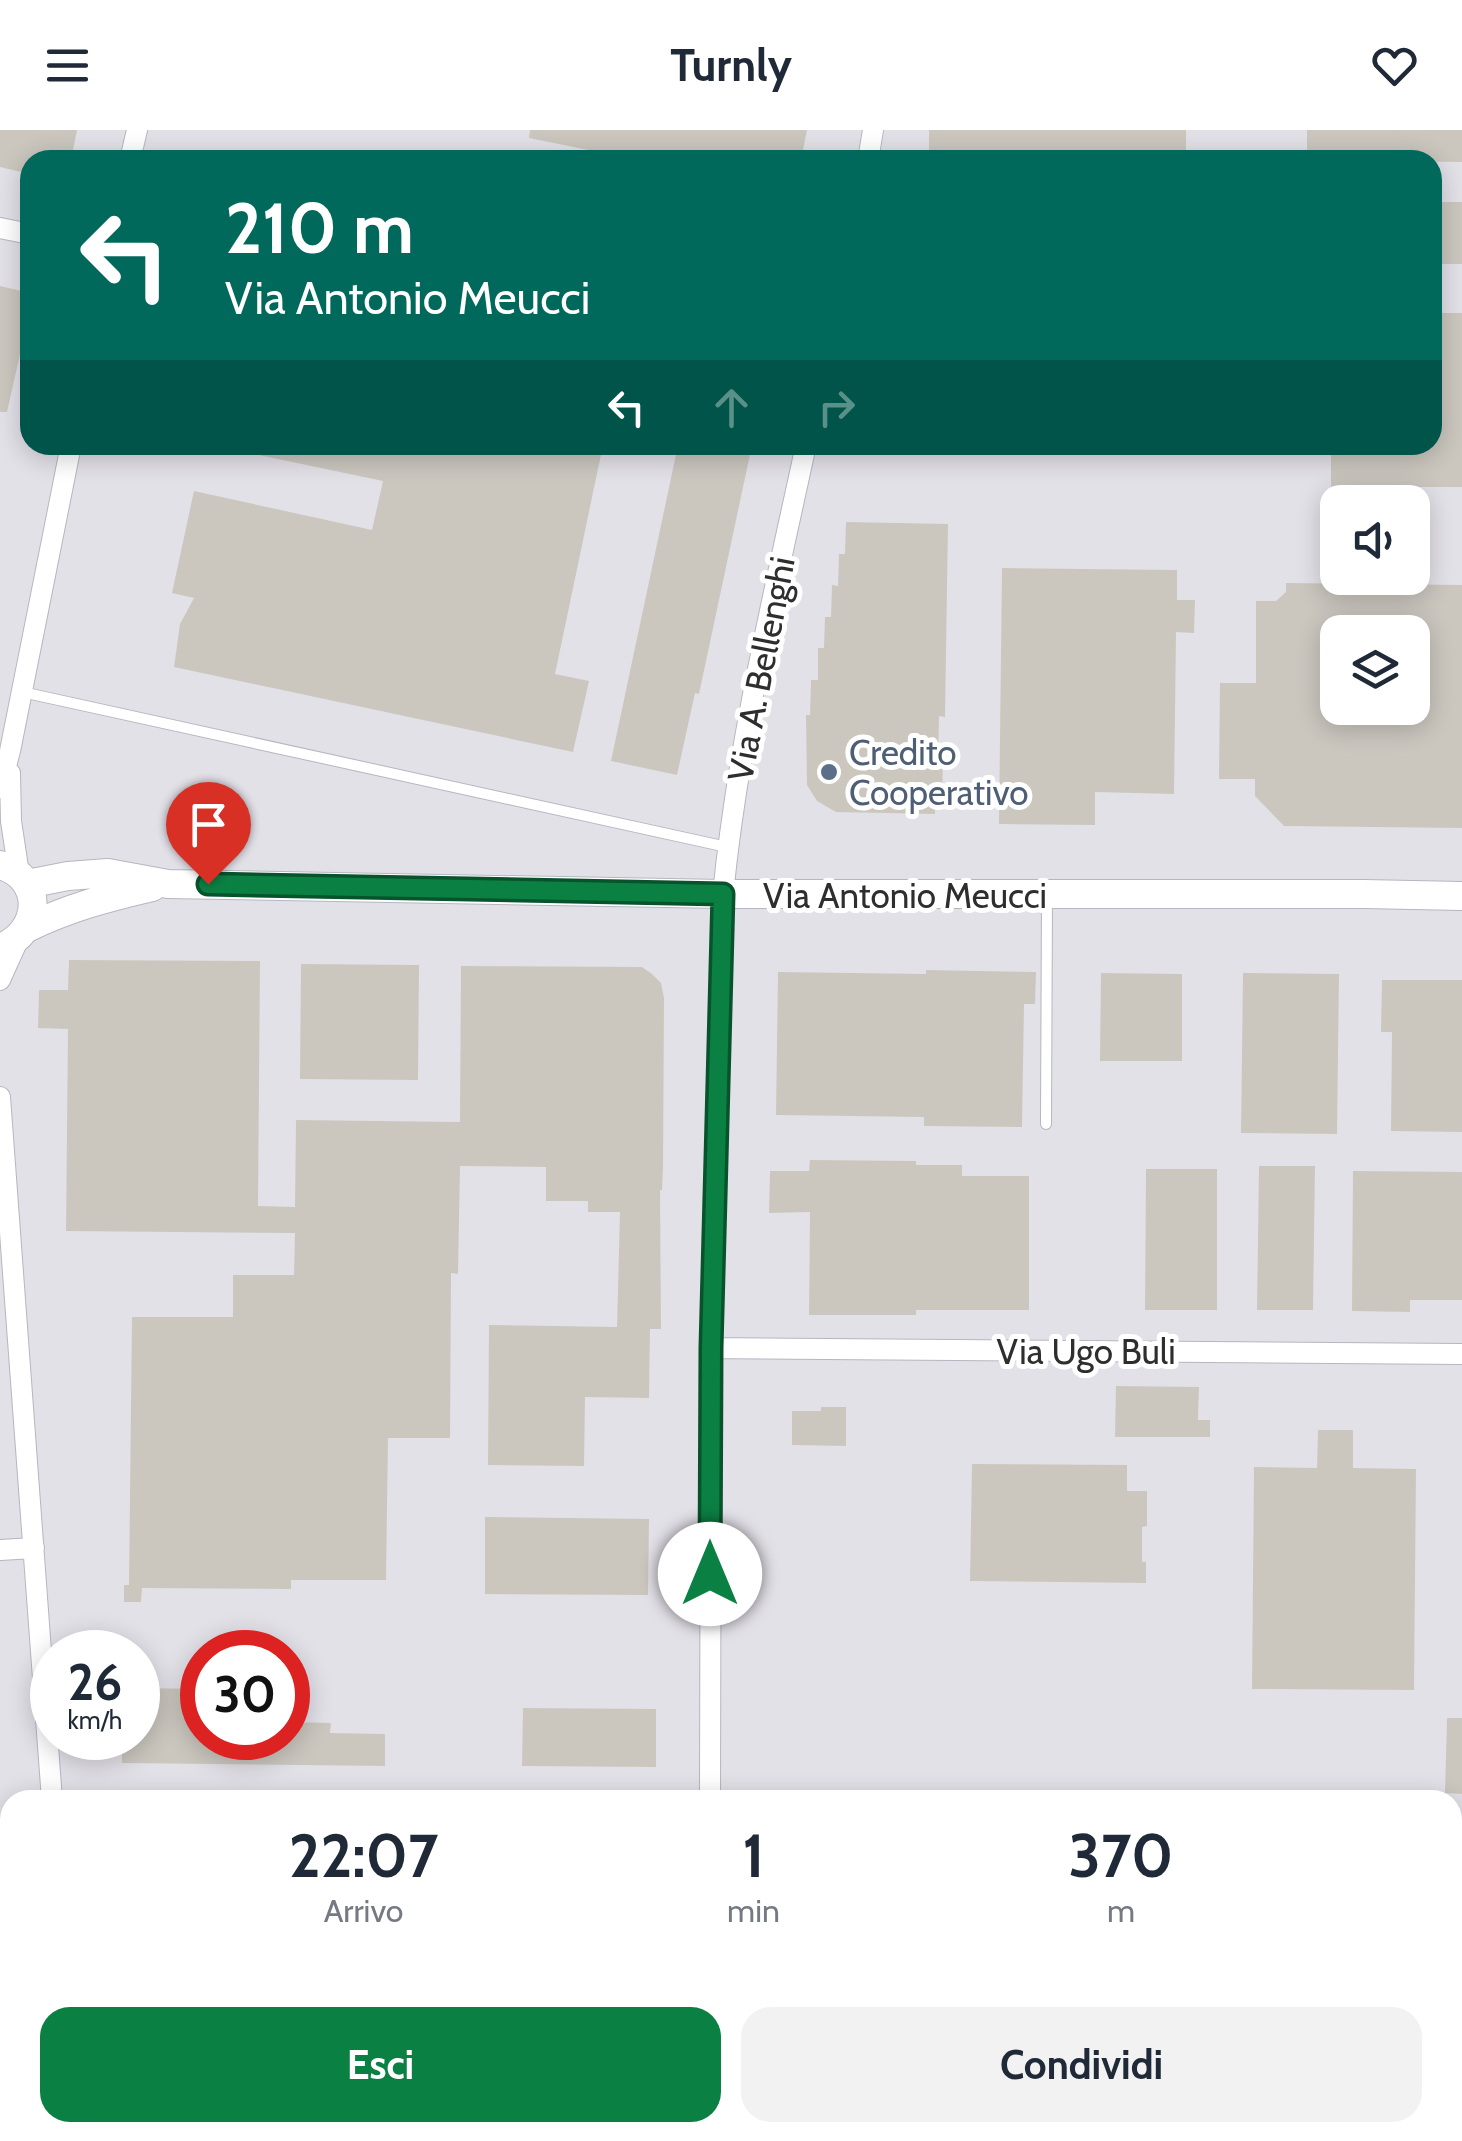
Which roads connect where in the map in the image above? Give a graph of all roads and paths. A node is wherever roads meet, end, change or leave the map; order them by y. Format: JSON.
{"nodes":[{"id":1,"x":68,"y":455,"type":"edge"},
{"id":2,"x":804,"y":455,"type":"edge"},
{"id":3,"x":22,"y":692,"type":"junction"},
{"id":4,"x":10,"y":751,"type":"junction"},
{"id":5,"x":0,"y":788,"type":"edge"},
{"id":6,"x":728,"y":847,"type":"junction"},
{"id":7,"x":15,"y":874,"type":"edge"},
{"id":8,"x":168,"y":884,"type":"junction"},
{"id":9,"x":723,"y":894,"type":"junction"},
{"id":10,"x":1047,"y":895,"type":"junction"},
{"id":11,"x":1462,"y":896,"type":"edge"},
{"id":12,"x":16,"y":938,"type":"edge"},
{"id":13,"x":0,"y":980,"type":"edge"},
{"id":14,"x":0,"y":1098,"type":"edge"},
{"id":15,"x":1046,"y":1124,"type":"dead end"},
{"id":16,"x":711,"y":1348,"type":"junction"},
{"id":17,"x":1462,"y":1354,"type":"edge"},
{"id":18,"x":34,"y":1548,"type":"junction"},
{"id":19,"x":0,"y":1550,"type":"edge"},
{"id":20,"x":51,"y":1790,"type":"edge"},
{"id":21,"x":710,"y":1790,"type":"edge"}],
"edges":[{"from":1,"to":3,"type":"street"},
{"from":2,"to":6,"type":"street","name":"Via A. Bellenghi"},
{"from":3,"to":4,"type":"street"},
{"from":3,"to":6,"type":"lane"},
{"from":4,"to":5,"type":"street"},
{"from":4,"to":7,"type":"street"},
{"from":6,"to":9,"type":"street","name":"Via A. Bellenghi"},
{"from":7,"to":8,"type":"street","name":"Via Antonio Meucci"},
{"from":7,"to":12,"type":"street"},
{"from":8,"to":9,"type":"street","name":"Via Antonio Meucci"},
{"from":8,"to":12,"type":"street","name":"Via Antonio Meucci"},
{"from":9,"to":10,"type":"street","name":"Via Antonio Meucci"},
{"from":9,"to":16,"type":"street","name":"Via A. Bellenghi"},
{"from":10,"to":11,"type":"street","name":"Via Antonio Meucci"},
{"from":10,"to":15,"type":"lane"},
{"from":12,"to":13,"type":"street"},
{"from":14,"to":18,"type":"street"},
{"from":16,"to":17,"type":"street","name":"Via Ugo Buli"},
{"from":16,"to":21,"type":"street","name":"Via A. Bellenghi"},
{"from":18,"to":19,"type":"street"},
{"from":18,"to":20,"type":"street"}]}
